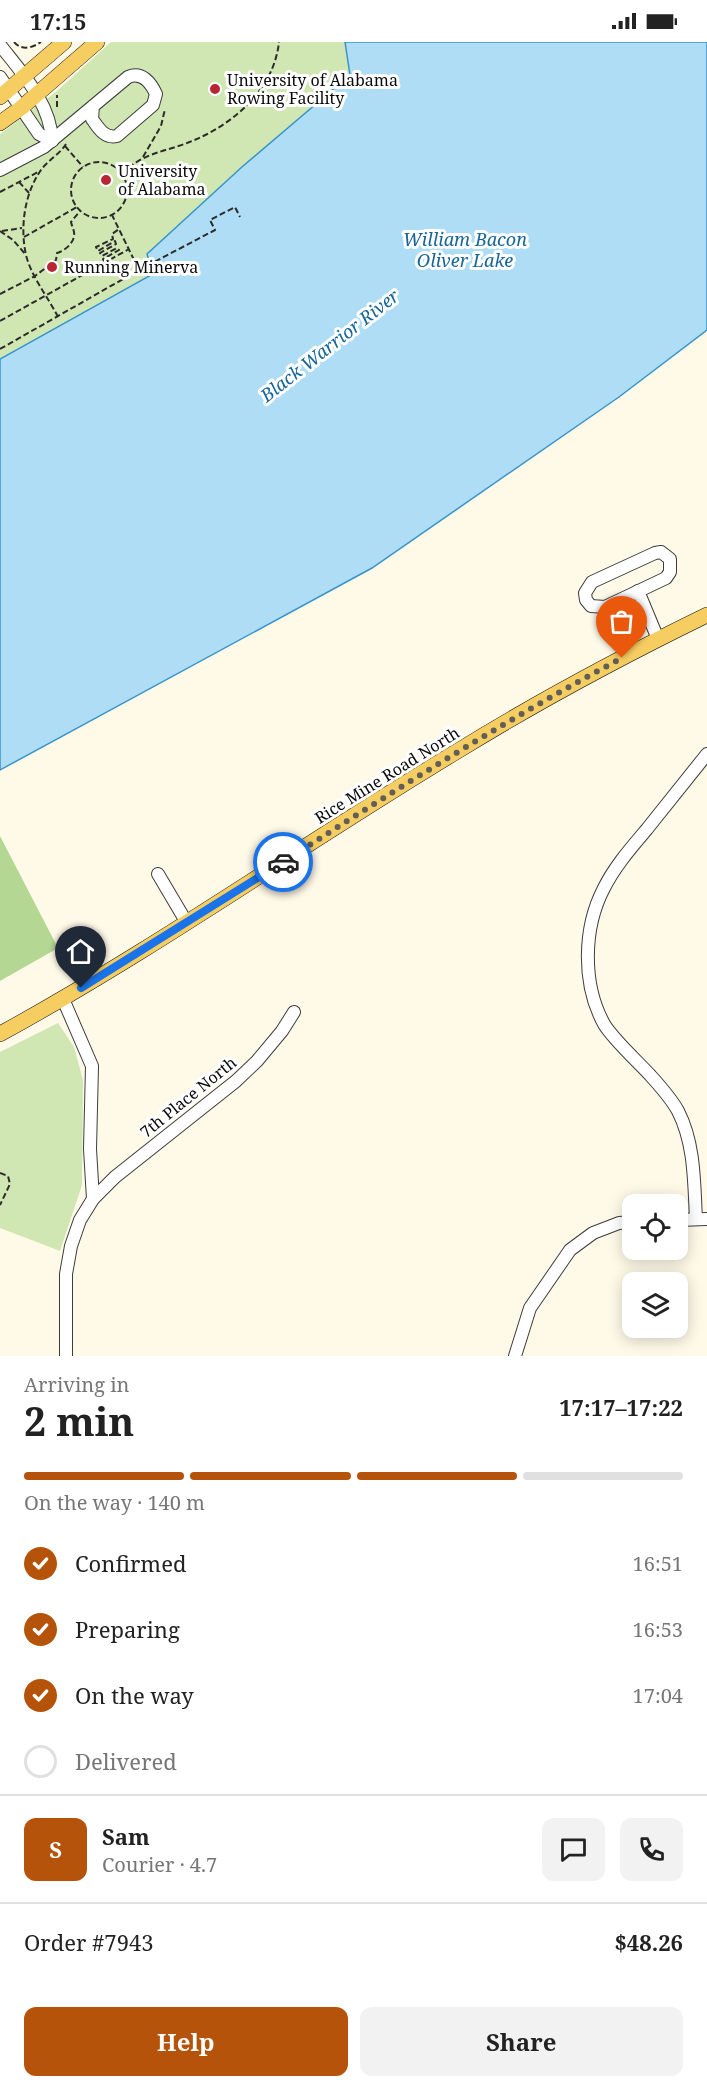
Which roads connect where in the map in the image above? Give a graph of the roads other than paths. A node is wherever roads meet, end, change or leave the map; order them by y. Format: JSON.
{"nodes":[{"id":1,"x":64,"y":42,"type":"edge"},
{"id":2,"x":97,"y":42,"type":"edge"},
{"id":3,"x":0,"y":45,"type":"edge"},
{"id":4,"x":0,"y":77,"type":"edge"},
{"id":5,"x":25,"y":77,"type":"junction"},
{"id":6,"x":5,"y":93,"type":"edge"},
{"id":7,"x":37,"y":95,"type":"junction"},
{"id":8,"x":93,"y":106,"type":"junction"},
{"id":9,"x":21,"y":108,"type":"junction"},
{"id":10,"x":0,"y":123,"type":"edge"},
{"id":11,"x":68,"y":126,"type":"junction"},
{"id":12,"x":101,"y":130,"type":"junction"},
{"id":13,"x":52,"y":141,"type":"junction"},
{"id":14,"x":0,"y":170,"type":"edge"},
{"id":15,"x":638,"y":591,"type":"junction"},
{"id":16,"x":707,"y":615,"type":"edge"},
{"id":17,"x":658,"y":639,"type":"junction"},
{"id":18,"x":707,"y":754,"type":"edge"},
{"id":19,"x":158,"y":874,"type":"dead end"},
{"id":20,"x":187,"y":923,"type":"junction"},
{"id":21,"x":63,"y":999,"type":"junction"},
{"id":22,"x":294,"y":1012,"type":"dead end"},
{"id":23,"x":0,"y":1034,"type":"edge"},
{"id":24,"x":93,"y":1198,"type":"junction"},
{"id":25,"x":702,"y":1219,"type":"edge"},
{"id":26,"x":622,"y":1223,"type":"edge"},
{"id":27,"x":66,"y":1356,"type":"edge"},
{"id":28,"x":515,"y":1356,"type":"edge"}],
"edges":[{"from":1,"to":5,"type":"main road"},
{"from":2,"to":7,"type":"main road"},
{"from":3,"to":5,"type":"street"},
{"from":4,"to":6,"type":"street"},
{"from":5,"to":6,"type":"main road"},
{"from":5,"to":7,"type":"street"},
{"from":6,"to":9,"type":"street"},
{"from":7,"to":9,"type":"main road"},
{"from":7,"to":13,"type":"street"},
{"from":8,"to":11,"type":"street"},
{"from":8,"to":12,"type":"street"},
{"from":8,"to":12,"type":"street"},
{"from":9,"to":10,"type":"main road"},
{"from":9,"to":13,"type":"street"},
{"from":11,"to":12,"type":"street"},
{"from":11,"to":13,"type":"street"},
{"from":13,"to":14,"type":"street"},
{"from":15,"to":15,"type":"street"},
{"from":15,"to":17,"type":"street"},
{"from":16,"to":17,"type":"main road","name":"Rice Mine Road North"},
{"from":17,"to":20,"type":"main road","name":"Rice Mine Road North"},
{"from":18,"to":25,"type":"street"},
{"from":19,"to":20,"type":"street"},
{"from":20,"to":21,"type":"main road","name":"Rice Mine Road North"},
{"from":21,"to":23,"type":"main road","name":"Rice Mine Road North"},
{"from":21,"to":24,"type":"street"},
{"from":22,"to":24,"type":"street","name":"7th Place North"},
{"from":24,"to":27,"type":"street"},
{"from":26,"to":28,"type":"street"}]}
